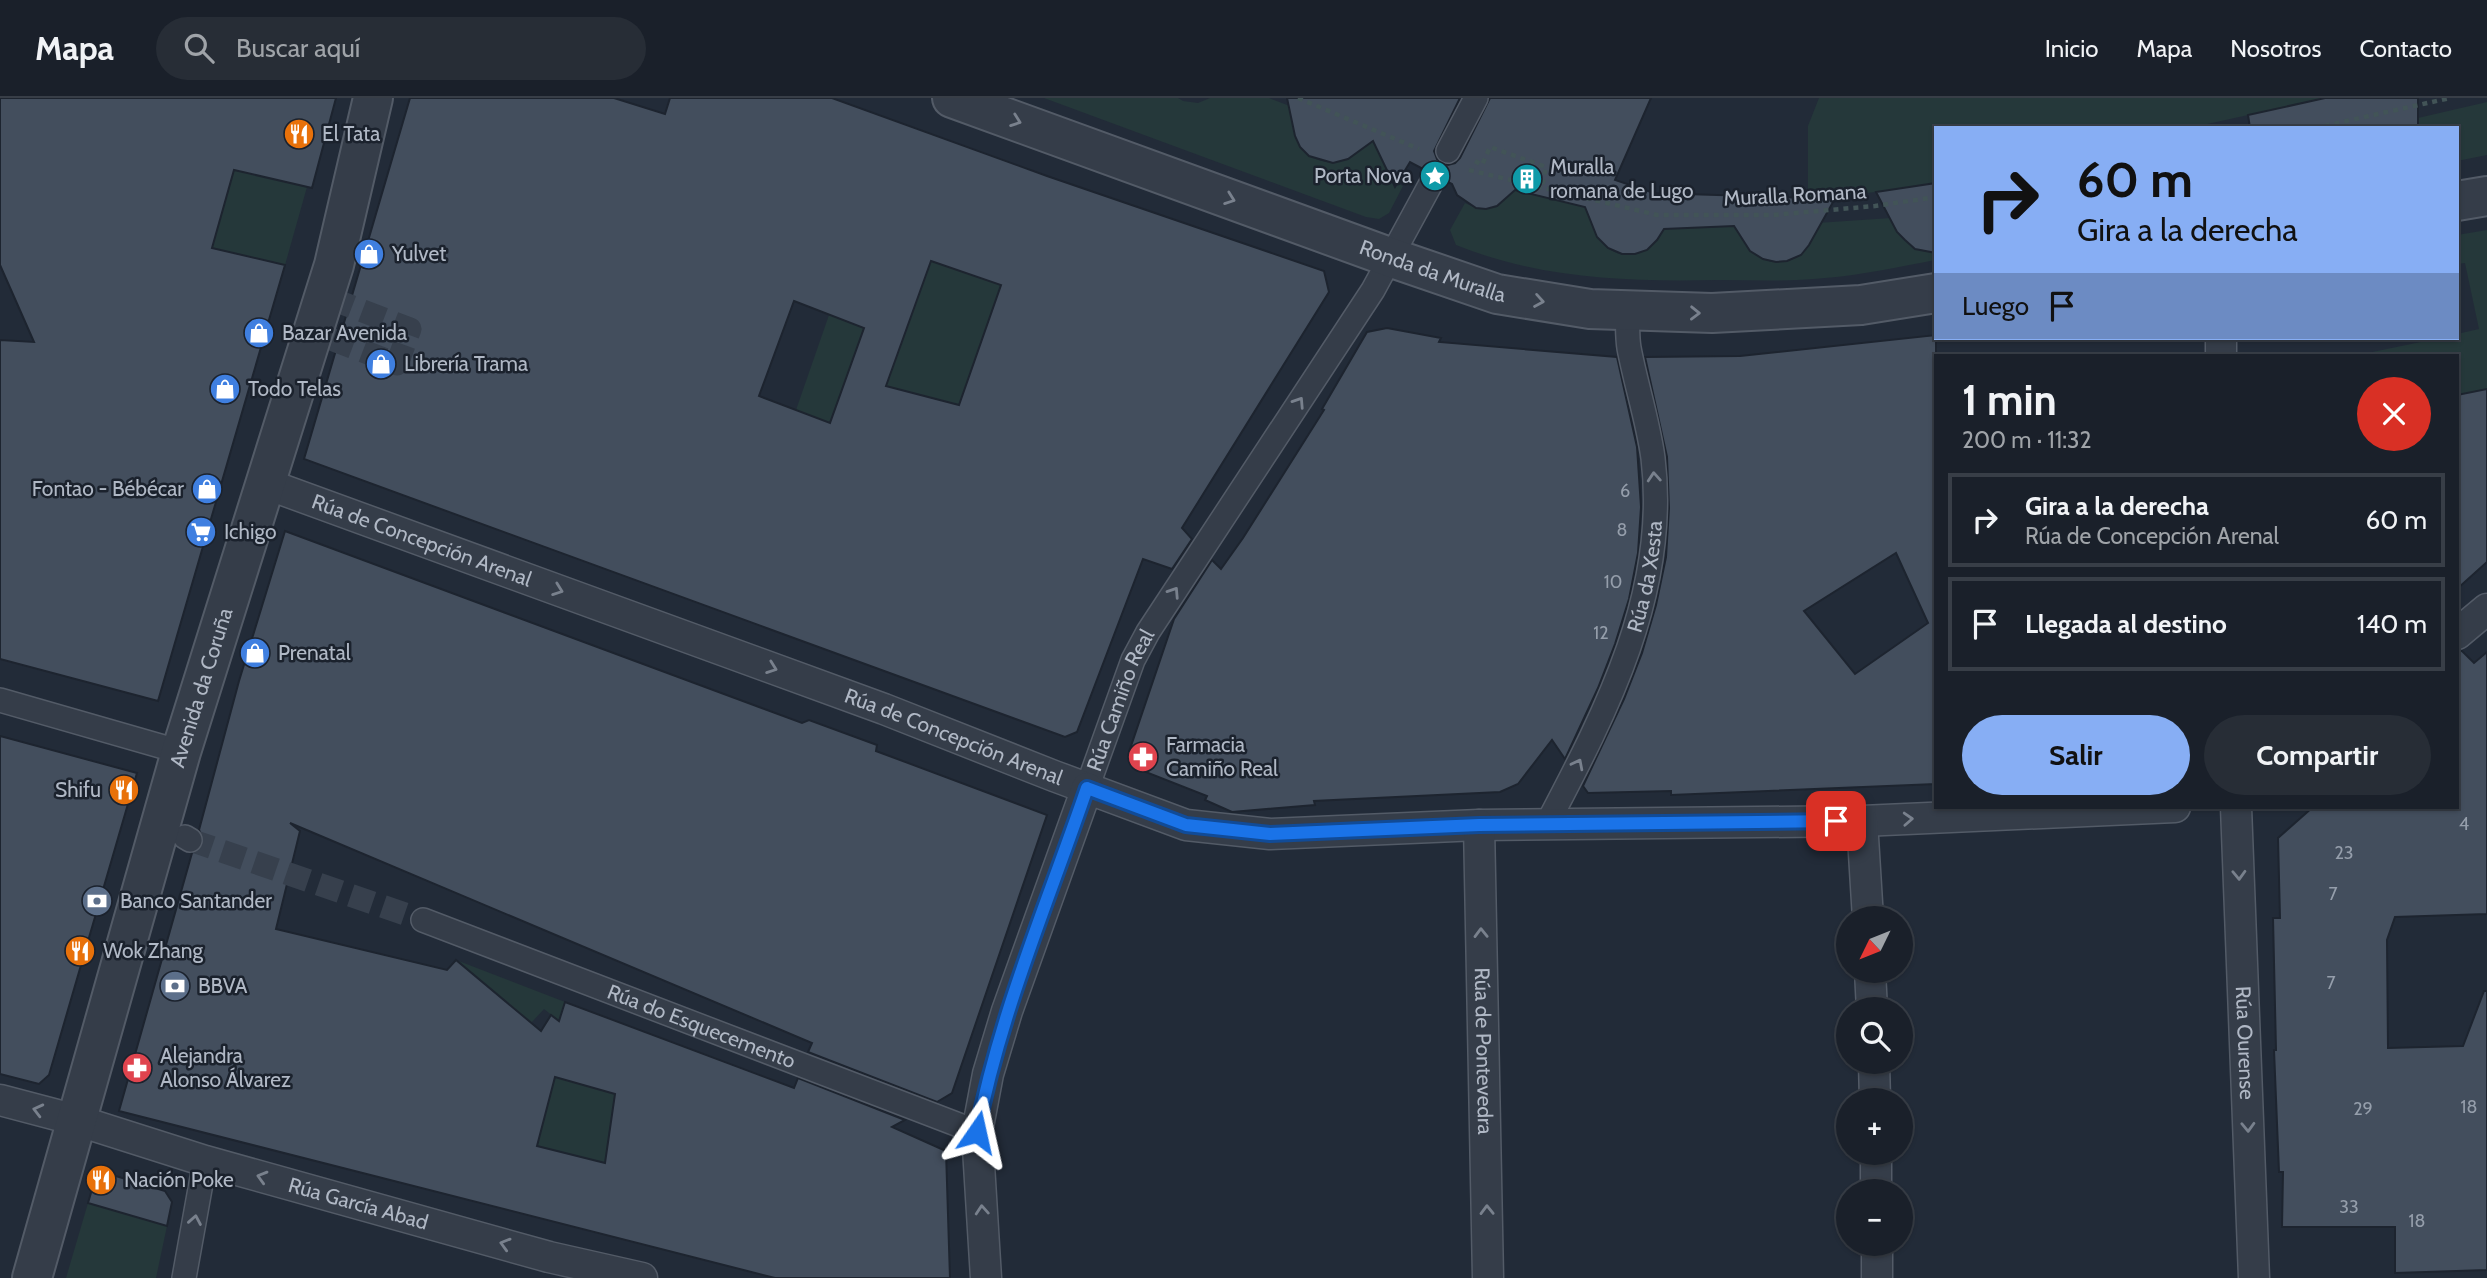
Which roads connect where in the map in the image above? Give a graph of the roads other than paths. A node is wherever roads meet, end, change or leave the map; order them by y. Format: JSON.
{"nodes":[{"id":1,"x":373,"y":98,"type":"edge"},
{"id":2,"x":952,"y":98,"type":"edge"},
{"id":3,"x":1476,"y":98,"type":"edge"},
{"id":4,"x":1452,"y":155,"type":"road end"},
{"id":5,"x":1436,"y":176,"type":"dead end"},
{"id":6,"x":2487,"y":196,"type":"edge"},
{"id":7,"x":2459,"y":201,"type":"edge"},
{"id":8,"x":1392,"y":258,"type":"junction"},
{"id":9,"x":1934,"y":293,"type":"edge"},
{"id":10,"x":1627,"y":311,"type":"junction"},
{"id":11,"x":264,"y":483,"type":"junction"},
{"id":12,"x":2487,"y":609,"type":"edge"},
{"id":13,"x":2459,"y":632,"type":"edge"},
{"id":14,"x":0,"y":700,"type":"edge"},
{"id":15,"x":181,"y":752,"type":"junction"},
{"id":16,"x":1087,"y":788,"type":"junction"},
{"id":17,"x":2130,"y":809,"type":"edge"},
{"id":18,"x":2236,"y":809,"type":"edge"},
{"id":19,"x":1862,"y":821,"type":"junction"},
{"id":20,"x":1547,"y":824,"type":"junction"},
{"id":21,"x":1479,"y":825,"type":"junction"},
{"id":22,"x":1867,"y":906,"type":"edge"},
{"id":23,"x":423,"y":920,"type":"tunnel mouth"},
{"id":24,"x":0,"y":1100,"type":"edge"},
{"id":25,"x":76,"y":1120,"type":"junction"},
{"id":26,"x":977,"y":1132,"type":"junction"},
{"id":27,"x":205,"y":1161,"type":"junction"},
{"id":28,"x":1877,"y":1256,"type":"edge"},
{"id":29,"x":549,"y":1267,"type":"edge"},
{"id":30,"x":32,"y":1278,"type":"edge"},
{"id":31,"x":184,"y":1278,"type":"edge"},
{"id":32,"x":642,"y":1278,"type":"edge"},
{"id":33,"x":986,"y":1278,"type":"edge"},
{"id":34,"x":1488,"y":1278,"type":"edge"},
{"id":35,"x":1877,"y":1278,"type":"edge"},
{"id":36,"x":2254,"y":1278,"type":"edge"}],
"edges":[{"from":1,"to":11,"type":"street","name":"Avenida da Coruña"},
{"from":2,"to":8,"type":"street","name":"Ronda da Muralla","one_way":true},
{"from":3,"to":4,"type":"street"},
{"from":5,"to":8,"type":"street","name":"Rúa Camiño Real"},
{"from":6,"to":7,"type":"street"},
{"from":8,"to":10,"type":"street","name":"Ronda da Muralla","one_way":true},
{"from":16,"to":8,"type":"street","name":"Rúa Camiño Real","one_way":true},
{"from":10,"to":9,"type":"street","name":"Ronda da Muralla","one_way":true},
{"from":20,"to":10,"type":"street","name":"Rúa da Xesta","one_way":true},
{"from":11,"to":15,"type":"street","name":"Avenida da Coruña"},
{"from":11,"to":16,"type":"street","name":"Rúa de Concepción Arenal","one_way":true},
{"from":12,"to":13,"type":"street"},
{"from":14,"to":15,"type":"street"},
{"from":15,"to":25,"type":"street","name":"Avenida da Coruña"},
{"from":16,"to":21,"type":"street","name":"Rúa de Concepción Arenal"},
{"from":16,"to":26,"type":"street","name":"Rúa Camiño Real"},
{"from":19,"to":17,"type":"street","name":"Rúa de Concepción Arenal","one_way":true},
{"from":18,"to":36,"type":"street","name":"Rúa Ourense","one_way":true},
{"from":19,"to":20,"type":"street","name":"Rúa de Concepción Arenal"},
{"from":19,"to":22,"type":"street"},
{"from":20,"to":21,"type":"street","name":"Rúa de Concepción Arenal"},
{"from":34,"to":21,"type":"street","name":"Rúa de Pontevedra","one_way":true},
{"from":23,"to":26,"type":"street","name":"Rúa do Esquecemento"},
{"from":25,"to":24,"type":"street","name":"Rúa García Abad","one_way":true},
{"from":25,"to":27,"type":"street","name":"Rúa García Abad"},
{"from":25,"to":30,"type":"street","name":"Avenida da Coruña"},
{"from":33,"to":26,"type":"street","name":"Rúa Camiño Real","one_way":true},
{"from":29,"to":27,"type":"street","name":"Rúa García Abad","one_way":true},
{"from":31,"to":27,"type":"street","one_way":true},
{"from":28,"to":35,"type":"street"},
{"from":29,"to":32,"type":"street","name":"Rúa García Abad"}]}
